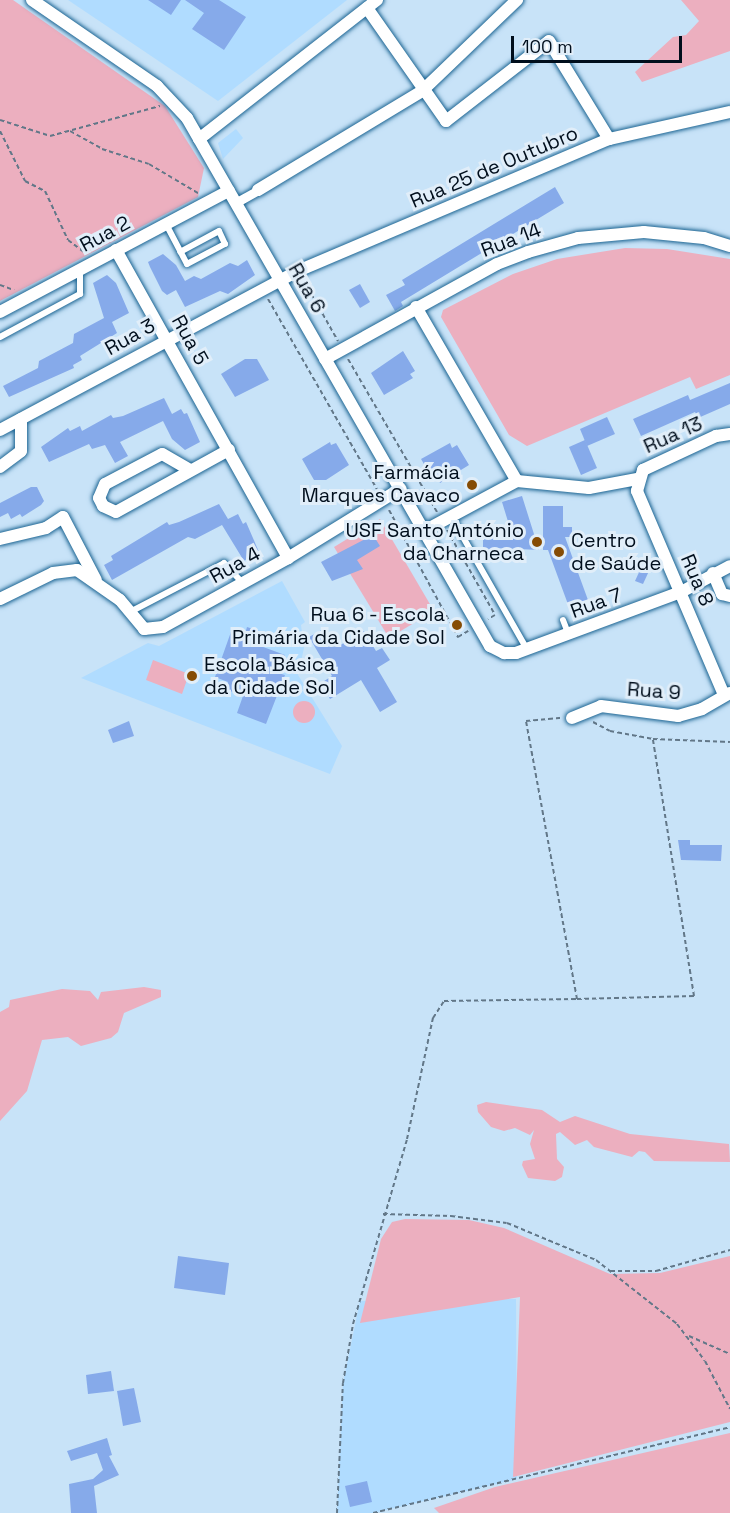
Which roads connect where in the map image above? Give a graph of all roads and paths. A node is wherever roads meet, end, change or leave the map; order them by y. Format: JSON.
{"nodes":[{"id":1,"x":32,"y":0,"type":"edge"},
{"id":2,"x":517,"y":0,"type":"edge"},
{"id":3,"x":371,"y":3,"type":"edge"},
{"id":4,"x":422,"y":91,"type":"junction"},
{"id":5,"x":170,"y":98,"type":"junction"},
{"id":6,"x":730,"y":112,"type":"edge"},
{"id":7,"x":0,"y":120,"type":"edge"},
{"id":8,"x":70,"y":130,"type":"junction"},
{"id":9,"x":0,"y":131,"type":"edge"},
{"id":10,"x":199,"y":139,"type":"junction"},
{"id":11,"x":609,"y":139,"type":"junction"},
{"id":12,"x":258,"y":190,"type":"joint"},
{"id":13,"x":229,"y":191,"type":"junction"},
{"id":14,"x":199,"y":194,"type":"dead end"},
{"id":15,"x":235,"y":203,"type":"junction"},
{"id":16,"x":166,"y":224,"type":"junction"},
{"id":17,"x":730,"y":246,"type":"edge"},
{"id":18,"x":116,"y":250,"type":"junction"},
{"id":19,"x":180,"y":252,"type":"junction"},
{"id":20,"x":92,"y":263,"type":"junction"},
{"id":21,"x":80,"y":269,"type":"junction"},
{"id":22,"x":301,"y":276,"type":"dead end"},
{"id":23,"x":280,"y":280,"type":"junction"},
{"id":24,"x":0,"y":285,"type":"edge"},
{"id":25,"x":265,"y":295,"type":"dead end"},
{"id":26,"x":20,"y":301,"type":"junction"},
{"id":27,"x":416,"y":308,"type":"junction"},
{"id":28,"x":0,"y":312,"type":"edge"},
{"id":29,"x":0,"y":337,"type":"edge"},
{"id":30,"x":167,"y":340,"type":"junction"},
{"id":31,"x":340,"y":344,"type":"dead end"},
{"id":32,"x":346,"y":354,"type":"dead end"},
{"id":33,"x":325,"y":359,"type":"junction"},
{"id":34,"x":21,"y":419,"type":"junction"},
{"id":35,"x":0,"y":430,"type":"edge"},
{"id":36,"x":730,"y":434,"type":"edge"},
{"id":37,"x":229,"y":450,"type":"junction"},
{"id":38,"x":0,"y":467,"type":"edge"},
{"id":39,"x":190,"y":470,"type":"junction"},
{"id":40,"x":637,"y":479,"type":"junction"},
{"id":41,"x":517,"y":481,"type":"junction"},
{"id":42,"x":400,"y":489,"type":"junction"},
{"id":43,"x":380,"y":495,"type":"dead end"},
{"id":44,"x":386,"y":505,"type":"dead end"},
{"id":45,"x":444,"y":519,"type":"junction"},
{"id":46,"x":424,"y":531,"type":"junction"},
{"id":47,"x":0,"y":539,"type":"edge"},
{"id":48,"x":288,"y":558,"type":"junction"},
{"id":49,"x":730,"y":566,"type":"edge"},
{"id":50,"x":713,"y":573,"type":"junction"},
{"id":51,"x":97,"y":581,"type":"junction"},
{"id":52,"x":243,"y":583,"type":"junction"},
{"id":53,"x":681,"y":592,"type":"junction"},
{"id":54,"x":730,"y":596,"type":"edge"},
{"id":55,"x":0,"y":600,"type":"edge"},
{"id":56,"x":130,"y":612,"type":"junction"},
{"id":57,"x":563,"y":620,"type":"dead end"},
{"id":58,"x":477,"y":625,"type":"junction"},
{"id":59,"x":568,"y":634,"type":"junction"},
{"id":60,"x":490,"y":646,"type":"joint"},
{"id":61,"x":527,"y":649,"type":"junction"},
{"id":62,"x":727,"y":694,"type":"edge"},
{"id":63,"x":572,"y":718,"type":"junction"},
{"id":64,"x":653,"y":740,"type":"junction"},
{"id":65,"x":730,"y":742,"type":"edge"},
{"id":66,"x":577,"y":999,"type":"junction"},
{"id":67,"x":383,"y":1214,"type":"junction"},
{"id":68,"x":730,"y":1250,"type":"edge"},
{"id":69,"x":610,"y":1271,"type":"junction"},
{"id":70,"x":686,"y":1335,"type":"junction"},
{"id":71,"x":730,"y":1354,"type":"edge"},
{"id":72,"x":730,"y":1409,"type":"edge"},
{"id":73,"x":730,"y":1428,"type":"edge"},
{"id":74,"x":337,"y":1513,"type":"edge"},
{"id":75,"x":373,"y":1513,"type":"edge"}],
"edges":[{"from":1,"to":5,"type":"street","name":"Rua 6"},
{"from":2,"to":4,"type":"street"},
{"from":3,"to":4,"type":"street"},
{"from":3,"to":10,"type":"street"},
{"from":4,"to":11,"type":"street"},
{"from":4,"to":12,"type":"street"},
{"from":5,"to":8,"type":"path"},
{"from":5,"to":10,"type":"street","name":"Rua 6"},
{"from":6,"to":11,"type":"street","name":"Rua 25 de Outubro"},
{"from":7,"to":8,"type":"path"},
{"from":8,"to":14,"type":"path"},
{"from":9,"to":20,"type":"path"},
{"from":10,"to":13,"type":"street","name":"Rua 6"},
{"from":11,"to":23,"type":"street","name":"Rua 25 de Outubro"},
{"from":12,"to":15,"type":"street"},
{"from":13,"to":15,"type":"street","name":"Rua 6"},
{"from":13,"to":16,"type":"street","name":"Rua 2"},
{"from":15,"to":23,"type":"street","name":"Rua 6"},
{"from":16,"to":18,"type":"street","name":"Rua 2"},
{"from":16,"to":19,"type":"lane"},
{"from":17,"to":27,"type":"street","name":"Rua 14"},
{"from":18,"to":20,"type":"street","name":"Rua 2"},
{"from":18,"to":30,"type":"street","name":"Rua 5"},
{"from":19,"to":19,"type":"lane"},
{"from":20,"to":21,"type":"street","name":"Rua 2"},
{"from":21,"to":26,"type":"street","name":"Rua 2"},
{"from":21,"to":29,"type":"lane"},
{"from":22,"to":31,"type":"path"},
{"from":23,"to":30,"type":"street","name":"Rua 3"},
{"from":23,"to":33,"type":"street","name":"Rua 6"},
{"from":24,"to":26,"type":"path"},
{"from":25,"to":43,"type":"path"},
{"from":26,"to":28,"type":"street","name":"Rua 2"},
{"from":27,"to":33,"type":"street","name":"Rua 14"},
{"from":27,"to":41,"type":"street"},
{"from":30,"to":34,"type":"street","name":"Rua 3"},
{"from":30,"to":37,"type":"street","name":"Rua 5"},
{"from":32,"to":45,"type":"path"},
{"from":33,"to":42,"type":"street","name":"Rua 6"},
{"from":34,"to":35,"type":"street","name":"Rua 3"},
{"from":34,"to":38,"type":"street"},
{"from":36,"to":40,"type":"street","name":"Rua 13"},
{"from":37,"to":39,"type":"street"},
{"from":37,"to":48,"type":"street","name":"Rua 5"},
{"from":39,"to":39,"type":"street"},
{"from":40,"to":41,"type":"street"},
{"from":40,"to":53,"type":"street","name":"Rua 8"},
{"from":41,"to":45,"type":"street"},
{"from":42,"to":46,"type":"street","name":"Rua 6"},
{"from":42,"to":48,"type":"street","name":"Rua 4"},
{"from":44,"to":58,"type":"path"},
{"from":45,"to":46,"type":"street"},
{"from":45,"to":58,"type":"path"},
{"from":45,"to":61,"type":"lane"},
{"from":46,"to":58,"type":"street","name":"Rua 6"},
{"from":47,"to":51,"type":"street"},
{"from":48,"to":52,"type":"street","name":"Rua 4"},
{"from":49,"to":50,"type":"street","name":"Rua 7"},
{"from":50,"to":53,"type":"street","name":"Rua 7"},
{"from":50,"to":54,"type":"street"},
{"from":51,"to":55,"type":"street"},
{"from":51,"to":56,"type":"street","name":"Rua 4"},
{"from":52,"to":56,"type":"street","name":"Rua 4"},
{"from":52,"to":56,"type":"lane"},
{"from":53,"to":59,"type":"street","name":"Rua 7"},
{"from":53,"to":62,"type":"street","name":"Rua 8"},
{"from":57,"to":59,"type":"lane"},
{"from":58,"to":60,"type":"street","name":"Rua 6"},
{"from":59,"to":61,"type":"street","name":"Rua 7"},
{"from":60,"to":61,"type":"street","name":"Rua 7"},
{"from":62,"to":63,"type":"street","name":"Rua 9"},
{"from":63,"to":64,"type":"path"},
{"from":63,"to":66,"type":"path"},
{"from":64,"to":65,"type":"path"},
{"from":64,"to":66,"type":"path"},
{"from":66,"to":67,"type":"path"},
{"from":67,"to":69,"type":"path"},
{"from":67,"to":74,"type":"path"},
{"from":68,"to":69,"type":"path"},
{"from":69,"to":70,"type":"path"},
{"from":70,"to":71,"type":"path"},
{"from":70,"to":72,"type":"path"},
{"from":73,"to":75,"type":"path"}]}
